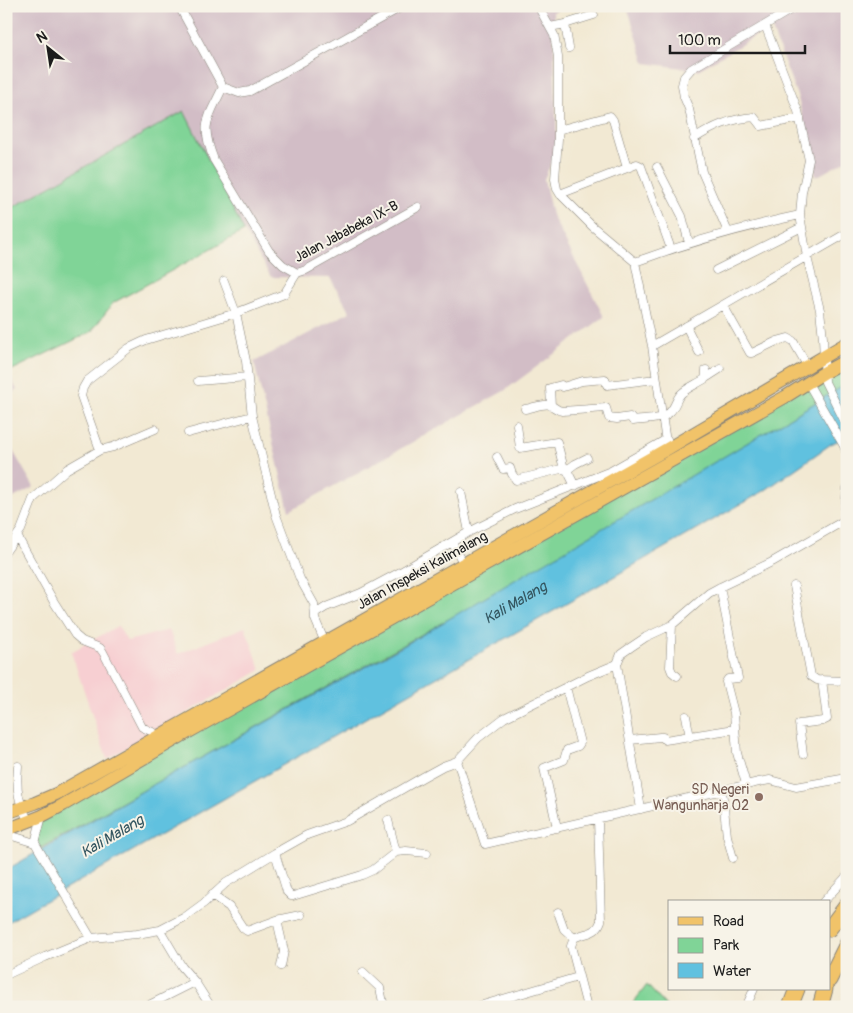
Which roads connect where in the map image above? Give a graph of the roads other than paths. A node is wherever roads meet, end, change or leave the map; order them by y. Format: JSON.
{"nodes":[{"id":1,"x":179,"y":6,"type":"edge"},
{"id":2,"x":403,"y":6,"type":"edge"},
{"id":3,"x":538,"y":6,"type":"edge"},
{"id":4,"x":797,"y":6,"type":"edge"},
{"id":5,"x":594,"y":15,"type":"dead end"},
{"id":6,"x":566,"y":24,"type":"junction"},
{"id":7,"x":765,"y":25,"type":"junction"},
{"id":8,"x":550,"y":27,"type":"junction"},
{"id":9,"x":569,"y":48,"type":"dead end"},
{"id":10,"x":223,"y":87,"type":"junction"},
{"id":11,"x":800,"y":118,"type":"junction"},
{"id":12,"x":558,"y":130,"type":"junction"},
{"id":13,"x":694,"y":139,"type":"junction"},
{"id":14,"x":657,"y":167,"type":"dead end"},
{"id":15,"x":627,"y":168,"type":"junction"},
{"id":16,"x":560,"y":194,"type":"junction"},
{"id":17,"x":418,"y":207,"type":"dead end"},
{"id":18,"x":800,"y":215,"type":"junction"},
{"id":19,"x":802,"y":227,"type":"junction"},
{"id":20,"x":728,"y":232,"type":"junction"},
{"id":21,"x":847,"y":233,"type":"edge"},
{"id":22,"x":689,"y":243,"type":"junction"},
{"id":23,"x":671,"y":249,"type":"junction"},
{"id":24,"x":807,"y":257,"type":"junction"},
{"id":25,"x":635,"y":262,"type":"junction"},
{"id":26,"x":716,"y":270,"type":"dead end"},
{"id":27,"x":297,"y":273,"type":"junction"},
{"id":28,"x":224,"y":281,"type":"dead end"},
{"id":29,"x":723,"y":305,"type":"junction"},
{"id":30,"x":236,"y":314,"type":"junction"},
{"id":31,"x":686,"y":326,"type":"junction"},
{"id":32,"x":847,"y":343,"type":"edge"},
{"id":33,"x":652,"y":346,"type":"junction"},
{"id":34,"x":699,"y":352,"type":"dead end"},
{"id":35,"x":823,"y":357,"type":"junction"},
{"id":36,"x":847,"y":360,"type":"edge"},
{"id":37,"x":808,"y":367,"type":"junction"},
{"id":38,"x":720,"y":369,"type":"dead end"},
{"id":39,"x":825,"y":372,"type":"junction"},
{"id":40,"x":247,"y":377,"type":"junction"},
{"id":41,"x":656,"y":379,"type":"junction"},
{"id":42,"x":198,"y":381,"type":"dead end"},
{"id":43,"x":810,"y":387,"type":"junction"},
{"id":44,"x":551,"y":406,"type":"junction"},
{"id":45,"x":525,"y":409,"type":"dead end"},
{"id":46,"x":252,"y":416,"type":"junction"},
{"id":47,"x":663,"y":417,"type":"junction"},
{"id":48,"x":517,"y":425,"type":"dead end"},
{"id":49,"x":847,"y":426,"type":"edge"},
{"id":50,"x":155,"y":429,"type":"dead end"},
{"id":51,"x":188,"y":433,"type":"dead end"},
{"id":52,"x":667,"y":444,"type":"junction"},
{"id":53,"x":100,"y":450,"type":"junction"},
{"id":54,"x":846,"y":450,"type":"edge"},
{"id":55,"x":497,"y":457,"type":"dead end"},
{"id":56,"x":587,"y":458,"type":"dead end"},
{"id":57,"x":567,"y":470,"type":"junction"},
{"id":58,"x":575,"y":486,"type":"junction"},
{"id":59,"x":847,"y":488,"type":"edge"},
{"id":60,"x":461,"y":492,"type":"dead end"},
{"id":61,"x":542,"y":499,"type":"junction"},
{"id":62,"x":550,"y":515,"type":"junction"},
{"id":63,"x":845,"y":519,"type":"edge"},
{"id":64,"x":469,"y":532,"type":"junction"},
{"id":65,"x":847,"y":534,"type":"edge"},
{"id":66,"x":17,"y":536,"type":"junction"},
{"id":67,"x":452,"y":542,"type":"junction"},
{"id":68,"x":6,"y":551,"type":"edge"},
{"id":69,"x":463,"y":563,"type":"junction"},
{"id":70,"x":794,"y":586,"type":"dead end"},
{"id":71,"x":720,"y":587,"type":"junction"},
{"id":72,"x":315,"y":614,"type":"junction"},
{"id":73,"x":672,"y":625,"type":"junction"},
{"id":74,"x":327,"y":647,"type":"junction"},
{"id":75,"x":617,"y":664,"type":"junction"},
{"id":76,"x":677,"y":676,"type":"dead end"},
{"id":77,"x":822,"y":680,"type":"junction"},
{"id":78,"x":847,"y":681,"type":"edge"},
{"id":79,"x":566,"y":687,"type":"junction"},
{"id":80,"x":686,"y":716,"type":"dead end"},
{"id":81,"x":182,"y":729,"type":"junction"},
{"id":82,"x":735,"y":729,"type":"junction"},
{"id":83,"x":159,"y":735,"type":"junction"},
{"id":84,"x":690,"y":737,"type":"junction"},
{"id":85,"x":630,"y":740,"type":"junction"},
{"id":86,"x":803,"y":754,"type":"dead end"},
{"id":87,"x":458,"y":761,"type":"junction"},
{"id":88,"x":18,"y":766,"type":"dead end"},
{"id":89,"x":847,"y":778,"type":"edge"},
{"id":90,"x":746,"y":784,"type":"junction"},
{"id":91,"x":722,"y":790,"type":"junction"},
{"id":92,"x":22,"y":808,"type":"junction"},
{"id":93,"x":641,"y":810,"type":"junction"},
{"id":94,"x":6,"y":813,"type":"edge"},
{"id":95,"x":42,"y":816,"type":"junction"},
{"id":96,"x":598,"y":819,"type":"junction"},
{"id":97,"x":388,"y":820,"type":"dead end"},
{"id":98,"x":29,"y":822,"type":"junction"},
{"id":99,"x":557,"y":828,"type":"junction"},
{"id":100,"x":6,"y":830,"type":"edge"},
{"id":101,"x":6,"y":834,"type":"edge"},
{"id":102,"x":37,"y":846,"type":"junction"},
{"id":103,"x":396,"y":852,"type":"junction"},
{"id":104,"x":275,"y":853,"type":"junction"},
{"id":105,"x":427,"y":853,"type":"dead end"},
{"id":106,"x":733,"y":858,"type":"dead end"},
{"id":107,"x":847,"y":876,"type":"edge"},
{"id":108,"x":212,"y":895,"type":"junction"},
{"id":109,"x":825,"y":900,"type":"edge"},
{"id":110,"x":847,"y":905,"type":"edge"},
{"id":111,"x":558,"y":912,"type":"dead end"},
{"id":112,"x":301,"y":915,"type":"dead end"},
{"id":113,"x":277,"y":920,"type":"junction"},
{"id":114,"x":830,"y":928,"type":"edge"},
{"id":115,"x":160,"y":930,"type":"junction"},
{"id":116,"x":91,"y":938,"type":"junction"},
{"id":117,"x":574,"y":938,"type":"junction"},
{"id":118,"x":847,"y":944,"type":"edge"},
{"id":119,"x":281,"y":966,"type":"dead end"},
{"id":120,"x":363,"y":972,"type":"dead end"},
{"id":121,"x":6,"y":975,"type":"edge"},
{"id":122,"x":578,"y":977,"type":"junction"},
{"id":123,"x":830,"y":978,"type":"edge"},
{"id":124,"x":195,"y":982,"type":"junction"},
{"id":125,"x":754,"y":990,"type":"edge"},
{"id":126,"x":797,"y":990,"type":"edge"},
{"id":127,"x":825,"y":990,"type":"edge"},
{"id":128,"x":151,"y":1004,"type":"dead end"},
{"id":129,"x":211,"y":1007,"type":"edge"},
{"id":130,"x":384,"y":1007,"type":"edge"},
{"id":131,"x":476,"y":1007,"type":"edge"},
{"id":132,"x":587,"y":1007,"type":"edge"},
{"id":133,"x":746,"y":1007,"type":"edge"},
{"id":134,"x":790,"y":1007,"type":"edge"},
{"id":135,"x":820,"y":1007,"type":"edge"}],
"edges":[{"from":1,"to":10,"type":"street"},
{"from":2,"to":10,"type":"street"},
{"from":3,"to":8,"type":"street"},
{"from":4,"to":7,"type":"street"},
{"from":5,"to":6,"type":"street"},
{"from":6,"to":8,"type":"street"},
{"from":6,"to":9,"type":"street"},
{"from":7,"to":11,"type":"street"},
{"from":7,"to":13,"type":"street"},
{"from":8,"to":12,"type":"street"},
{"from":10,"to":27,"type":"street","name":"Jalan Jababeka IX-B"},
{"from":11,"to":13,"type":"street"},
{"from":11,"to":18,"type":"street"},
{"from":12,"to":15,"type":"street"},
{"from":12,"to":16,"type":"street"},
{"from":13,"to":20,"type":"street"},
{"from":14,"to":22,"type":"street"},
{"from":15,"to":16,"type":"street"},
{"from":15,"to":23,"type":"street"},
{"from":16,"to":25,"type":"street"},
{"from":17,"to":27,"type":"street","name":"Jalan Jababeka IX-B"},
{"from":18,"to":19,"type":"street"},
{"from":18,"to":20,"type":"street"},
{"from":19,"to":24,"type":"street"},
{"from":19,"to":26,"type":"street"},
{"from":20,"to":22,"type":"street"},
{"from":21,"to":24,"type":"street"},
{"from":22,"to":23,"type":"street"},
{"from":23,"to":25,"type":"street"},
{"from":24,"to":29,"type":"street"},
{"from":24,"to":35,"type":"street"},
{"from":25,"to":33,"type":"street"},
{"from":27,"to":30,"type":"street"},
{"from":28,"to":30,"type":"street"},
{"from":29,"to":31,"type":"street"},
{"from":29,"to":37,"type":"street"},
{"from":30,"to":40,"type":"street"},
{"from":30,"to":53,"type":"street"},
{"from":31,"to":33,"type":"street"},
{"from":31,"to":34,"type":"street"},
{"from":32,"to":35,"type":"main road","name":"Jalan Inspeksi Kalimalang"},
{"from":33,"to":41,"type":"street"},
{"from":35,"to":37,"type":"main road","name":"Jalan Inspeksi Kalimalang"},
{"from":35,"to":39,"type":"street"},
{"from":36,"to":39,"type":"main road","name":"Jalan Inspeksi Kalimalang"},
{"from":37,"to":52,"type":"main road","name":"Jalan Inspeksi Kalimalang"},
{"from":38,"to":47,"type":"street"},
{"from":39,"to":43,"type":"main road","name":"Jalan Inspeksi Kalimalang"},
{"from":39,"to":49,"type":"street"},
{"from":40,"to":42,"type":"street"},
{"from":40,"to":46,"type":"street"},
{"from":41,"to":44,"type":"street"},
{"from":41,"to":47,"type":"street"},
{"from":43,"to":54,"type":"street"},
{"from":43,"to":74,"type":"main road","name":"Jalan Inspeksi Kalimalang"},
{"from":44,"to":45,"type":"street"},
{"from":44,"to":47,"type":"street"},
{"from":46,"to":51,"type":"street"},
{"from":46,"to":72,"type":"street"},
{"from":47,"to":52,"type":"street"},
{"from":48,"to":57,"type":"street"},
{"from":50,"to":53,"type":"street"},
{"from":52,"to":58,"type":"street"},
{"from":52,"to":62,"type":"main road","name":"Jalan Inspeksi Kalimalang"},
{"from":53,"to":66,"type":"street"},
{"from":55,"to":57,"type":"street"},
{"from":56,"to":57,"type":"street"},
{"from":57,"to":58,"type":"street"},
{"from":58,"to":61,"type":"street"},
{"from":59,"to":63,"type":"street"},
{"from":60,"to":64,"type":"street"},
{"from":61,"to":62,"type":"street"},
{"from":61,"to":64,"type":"street"},
{"from":62,"to":69,"type":"main road","name":"Jalan Inspeksi Kalimalang"},
{"from":63,"to":65,"type":"street"},
{"from":63,"to":71,"type":"street"},
{"from":64,"to":67,"type":"street"},
{"from":66,"to":68,"type":"street"},
{"from":66,"to":83,"type":"street"},
{"from":67,"to":69,"type":"street"},
{"from":67,"to":72,"type":"street"},
{"from":69,"to":74,"type":"main road","name":"Jalan Inspeksi Kalimalang"},
{"from":70,"to":77,"type":"street"},
{"from":71,"to":73,"type":"street"},
{"from":71,"to":82,"type":"street"},
{"from":72,"to":74,"type":"street"},
{"from":73,"to":75,"type":"street"},
{"from":73,"to":76,"type":"street"},
{"from":74,"to":81,"type":"main road","name":"Jalan Inspeksi Kalimalang"},
{"from":75,"to":79,"type":"street"},
{"from":75,"to":85,"type":"street"},
{"from":77,"to":78,"type":"street"},
{"from":77,"to":86,"type":"street"},
{"from":79,"to":87,"type":"street"},
{"from":79,"to":99,"type":"street"},
{"from":80,"to":84,"type":"street"},
{"from":81,"to":83,"type":"main road","name":"Jalan Inspeksi Kalimalang"},
{"from":81,"to":95,"type":"main road","name":"Jalan Inspeksi Kalimalang"},
{"from":82,"to":84,"type":"street"},
{"from":82,"to":90,"type":"street"},
{"from":83,"to":92,"type":"main road","name":"Jalan Inspeksi Kalimalang"},
{"from":84,"to":85,"type":"street"},
{"from":85,"to":93,"type":"street"},
{"from":87,"to":99,"type":"street"},
{"from":87,"to":104,"type":"street"},
{"from":88,"to":92,"type":"street"},
{"from":89,"to":90,"type":"street"},
{"from":90,"to":91,"type":"street"},
{"from":91,"to":93,"type":"street"},
{"from":91,"to":106,"type":"street"},
{"from":92,"to":94,"type":"main road","name":"Jalan Inspeksi Kalimalang"},
{"from":92,"to":98,"type":"street"},
{"from":93,"to":96,"type":"street"},
{"from":95,"to":98,"type":"main road","name":"Jalan Inspeksi Kalimalang"},
{"from":95,"to":102,"type":"street"},
{"from":96,"to":99,"type":"street"},
{"from":96,"to":117,"type":"street"},
{"from":97,"to":103,"type":"street"},
{"from":98,"to":100,"type":"main road","name":"Jalan Inspeksi Kalimalang"},
{"from":101,"to":102,"type":"street"},
{"from":102,"to":116,"type":"street"},
{"from":103,"to":104,"type":"street"},
{"from":103,"to":105,"type":"street"},
{"from":104,"to":108,"type":"street"},
{"from":107,"to":109,"type":"street"},
{"from":108,"to":113,"type":"street"},
{"from":108,"to":115,"type":"street"},
{"from":110,"to":114,"type":"highway"},
{"from":111,"to":117,"type":"street"},
{"from":112,"to":113,"type":"street"},
{"from":113,"to":119,"type":"street"},
{"from":115,"to":116,"type":"street"},
{"from":115,"to":124,"type":"street"},
{"from":116,"to":121,"type":"street"},
{"from":117,"to":122,"type":"street"},
{"from":118,"to":123,"type":"highway"},
{"from":120,"to":130,"type":"street"},
{"from":122,"to":131,"type":"street"},
{"from":122,"to":132,"type":"street"},
{"from":124,"to":128,"type":"street"},
{"from":124,"to":129,"type":"street"},
{"from":125,"to":133,"type":"street"},
{"from":126,"to":134,"type":"highway"},
{"from":127,"to":135,"type":"highway"}]}
